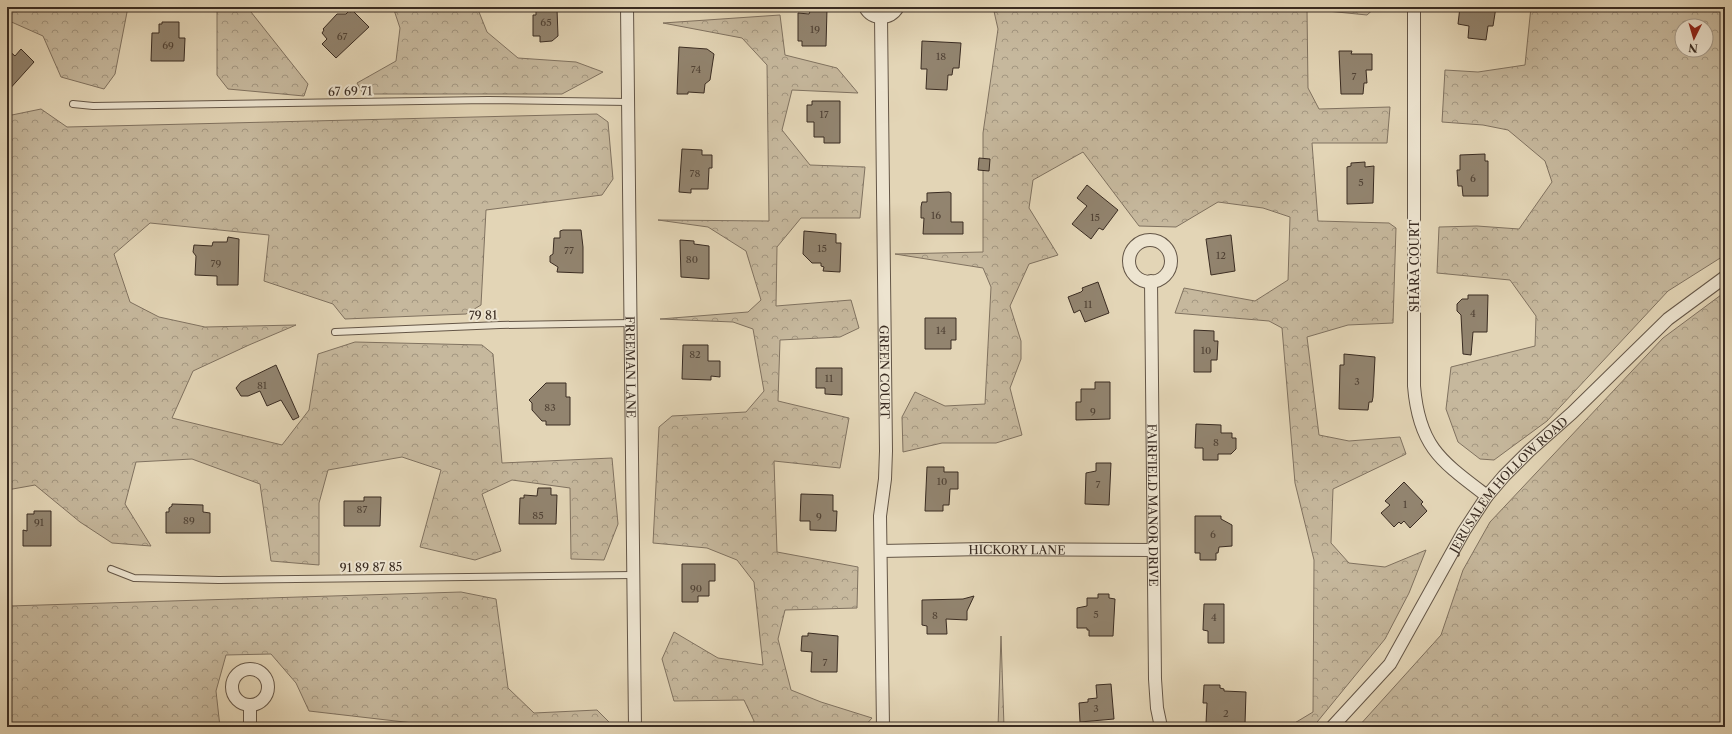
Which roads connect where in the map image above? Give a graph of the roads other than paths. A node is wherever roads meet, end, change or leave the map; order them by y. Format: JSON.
{"nodes":[{"id":1,"x":628,"y":7,"type":"edge"},
{"id":2,"x":865,"y":7,"type":"edge"},
{"id":3,"x":898,"y":7,"type":"edge"},
{"id":4,"x":1414,"y":7,"type":"edge"},
{"id":5,"x":881,"y":17,"type":"junction"},
{"id":6,"x":628,"y":102,"type":"junction"},
{"id":7,"x":73,"y":104,"type":"dead end"},
{"id":8,"x":1725,"y":277,"type":"edge"},
{"id":9,"x":1151,"y":282,"type":"dead end"},
{"id":10,"x":631,"y":323,"type":"junction"},
{"id":11,"x":335,"y":332,"type":"dead end"},
{"id":12,"x":1487,"y":496,"type":"junction"},
{"id":13,"x":1153,"y":550,"type":"junction"},
{"id":14,"x":881,"y":551,"type":"junction"},
{"id":15,"x":111,"y":569,"type":"dead end"},
{"id":16,"x":633,"y":575,"type":"junction"},
{"id":17,"x":250,"y":706,"type":"dead end"},
{"id":18,"x":250,"y":727,"type":"edge"},
{"id":19,"x":635,"y":727,"type":"edge"},
{"id":20,"x":883,"y":727,"type":"edge"},
{"id":21,"x":1161,"y":727,"type":"edge"},
{"id":22,"x":1332,"y":727,"type":"edge"}],
"edges":[{"from":1,"to":6,"type":"street","name":"FREEMAN LANE"},
{"from":2,"to":5,"type":"street"},
{"from":3,"to":5,"type":"street"},
{"from":4,"to":12,"type":"street","name":"SHARA COURT"},
{"from":5,"to":14,"type":"street","name":"GREEN COURT"},
{"from":6,"to":7,"type":"lane","name":"67 69 71"},
{"from":6,"to":10,"type":"street","name":"FREEMAN LANE"},
{"from":8,"to":12,"type":"street","name":"JERUSALEM HOLLOW ROAD"},
{"from":9,"to":13,"type":"street","name":"FAIRFIELD MANOR DRIVE"},
{"from":10,"to":11,"type":"lane","name":"79 81"},
{"from":10,"to":16,"type":"street","name":"FREEMAN LANE"},
{"from":12,"to":22,"type":"street","name":"JERUSALEM HOLLOW ROAD"},
{"from":13,"to":14,"type":"street","name":"HICKORY LANE"},
{"from":13,"to":21,"type":"street","name":"FAIRFIELD MANOR DRIVE"},
{"from":14,"to":20,"type":"street","name":"GREEN COURT"},
{"from":15,"to":16,"type":"lane","name":"91 89 87 85"},
{"from":16,"to":19,"type":"street","name":"FREEMAN LANE"},
{"from":17,"to":18,"type":"street"}]}
